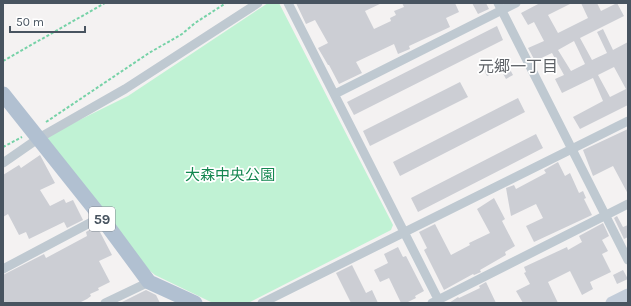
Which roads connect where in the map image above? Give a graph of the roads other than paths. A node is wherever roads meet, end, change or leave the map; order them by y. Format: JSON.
{"nodes":[{"id":1,"x":258,"y":3,"type":"edge"},
{"id":2,"x":288,"y":3,"type":"edge"},
{"id":3,"x":516,"y":3,"type":"edge"},
{"id":4,"x":500,"y":7,"type":"edge"},
{"id":5,"x":3,"y":94,"type":"edge"},
{"id":6,"x":335,"y":94,"type":"junction"},
{"id":7,"x":628,"y":121,"type":"edge"},
{"id":8,"x":35,"y":135,"type":"junction"},
{"id":9,"x":571,"y":150,"type":"junction"},
{"id":10,"x":3,"y":163,"type":"edge"},
{"id":11,"x":628,"y":204,"type":"edge"},
{"id":12,"x":604,"y":216,"type":"junction"},
{"id":13,"x":101,"y":217,"type":"junction"},
{"id":14,"x":404,"y":233,"type":"junction"},
{"id":15,"x":628,"y":260,"type":"edge"},
{"id":16,"x":3,"y":269,"type":"edge"},
{"id":17,"x":149,"y":282,"type":"junction"},
{"id":18,"x":628,"y":295,"type":"edge"},
{"id":19,"x":437,"y":302,"type":"edge"},
{"id":20,"x":105,"y":303,"type":"edge"},
{"id":21,"x":196,"y":303,"type":"edge"},
{"id":22,"x":262,"y":303,"type":"edge"},
{"id":23,"x":612,"y":303,"type":"edge"}],
"edges":[{"from":1,"to":8,"type":"street"},
{"from":2,"to":6,"type":"street"},
{"from":3,"to":4,"type":"street"},
{"from":4,"to":6,"type":"street"},
{"from":4,"to":9,"type":"street"},
{"from":5,"to":8,"type":"main road","number":"59"},
{"from":6,"to":14,"type":"street"},
{"from":7,"to":9,"type":"street"},
{"from":8,"to":10,"type":"street"},
{"from":8,"to":13,"type":"main road","number":"59"},
{"from":9,"to":12,"type":"street"},
{"from":9,"to":14,"type":"street"},
{"from":11,"to":12,"type":"street"},
{"from":12,"to":15,"type":"street"},
{"from":12,"to":19,"type":"street"},
{"from":13,"to":16,"type":"street"},
{"from":13,"to":17,"type":"main road","number":"59"},
{"from":14,"to":19,"type":"street"},
{"from":14,"to":22,"type":"street"},
{"from":17,"to":20,"type":"street"},
{"from":17,"to":21,"type":"main road","number":"59"},
{"from":18,"to":23,"type":"street"}]}
